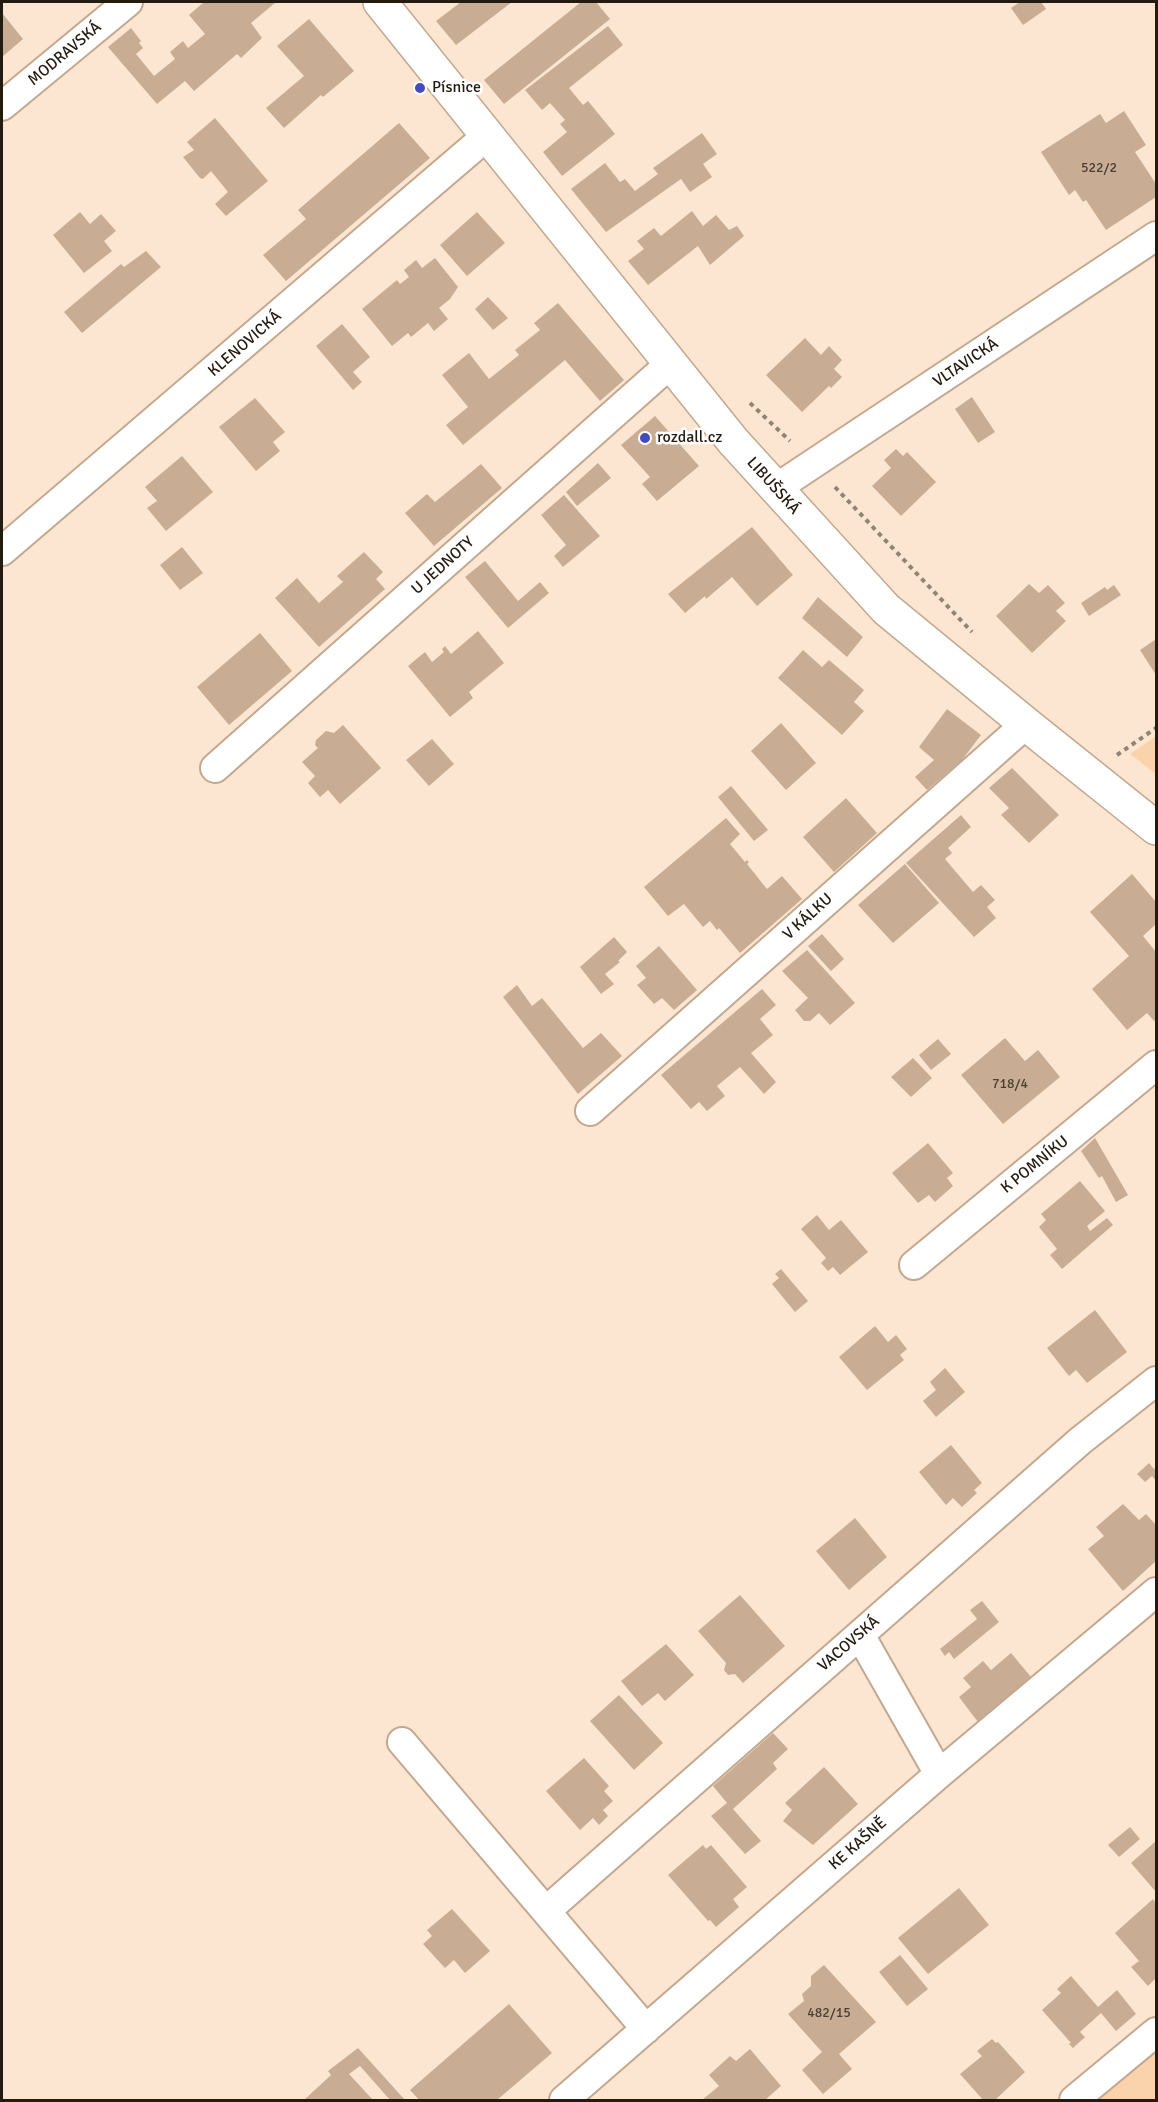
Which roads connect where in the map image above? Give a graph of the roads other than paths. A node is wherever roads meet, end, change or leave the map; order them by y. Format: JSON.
{"nodes":[{"id":1,"x":128,"y":2,"type":"edge"},
{"id":2,"x":380,"y":2,"type":"edge"},
{"id":3,"x":2,"y":106,"type":"edge"},
{"id":4,"x":488,"y":135,"type":"junction"},
{"id":5,"x":1156,"y":236,"type":"edge"},
{"id":6,"x":670,"y":364,"type":"junction"},
{"id":7,"x":776,"y":489,"type":"junction"},
{"id":8,"x":2,"y":551,"type":"edge"},
{"id":9,"x":1026,"y":724,"type":"junction"},
{"id":10,"x":215,"y":768,"type":"dead end"},
{"id":11,"x":1156,"y":828,"type":"edge"},
{"id":12,"x":1156,"y":1065,"type":"edge"},
{"id":13,"x":590,"y":1111,"type":"dead end"},
{"id":14,"x":914,"y":1265,"type":"dead end"},
{"id":15,"x":1156,"y":1381,"type":"edge"},
{"id":16,"x":1156,"y":1592,"type":"edge"},
{"id":17,"x":860,"y":1635,"type":"junction"},
{"id":18,"x":402,"y":1742,"type":"dead end"},
{"id":19,"x":939,"y":1774,"type":"junction"},
{"id":20,"x":546,"y":1911,"type":"junction"},
{"id":21,"x":645,"y":2029,"type":"junction"},
{"id":22,"x":1156,"y":2032,"type":"edge"},
{"id":23,"x":564,"y":2100,"type":"edge"},
{"id":24,"x":1074,"y":2100,"type":"edge"}],
"edges":[{"from":1,"to":3,"type":"street","name":"MODRAVSKÁ"},
{"from":2,"to":4,"type":"street","name":"LIBUŠSKÁ"},
{"from":4,"to":6,"type":"street","name":"LIBUŠSKÁ"},
{"from":4,"to":8,"type":"street","name":"KLENOVICKÁ"},
{"from":5,"to":7,"type":"street","name":"VLTAVICKÁ"},
{"from":6,"to":7,"type":"street","name":"LIBUŠSKÁ"},
{"from":6,"to":10,"type":"street","name":"U JEDNOTY"},
{"from":7,"to":9,"type":"street","name":"LIBUŠSKÁ"},
{"from":9,"to":11,"type":"street","name":"LIBUŠSKÁ"},
{"from":9,"to":13,"type":"street","name":"V KÁLKU"},
{"from":12,"to":14,"type":"street","name":"K POMNÍKU"},
{"from":15,"to":17,"type":"street","name":"VACOVSKÁ"},
{"from":16,"to":19,"type":"street","name":"KE KAŠNĚ"},
{"from":17,"to":19,"type":"street"},
{"from":17,"to":20,"type":"street","name":"VACOVSKÁ"},
{"from":18,"to":20,"type":"street"},
{"from":19,"to":21,"type":"street","name":"KE KAŠNĚ"},
{"from":20,"to":21,"type":"street"},
{"from":21,"to":23,"type":"street","name":"KE KAŠNĚ"},
{"from":22,"to":24,"type":"street"}]}
